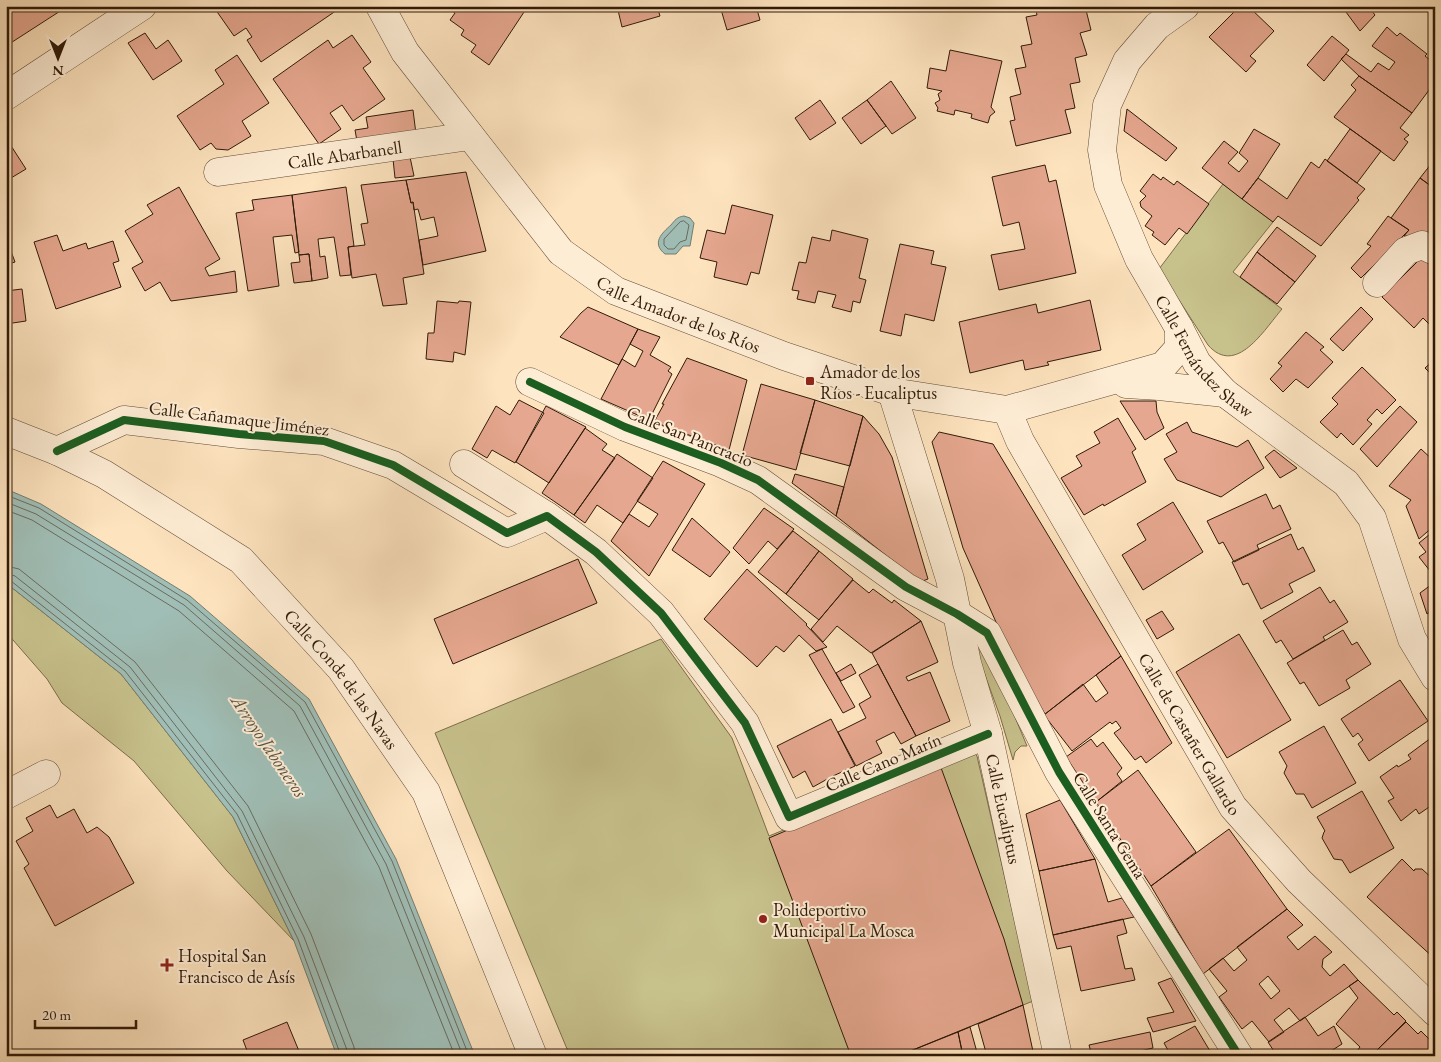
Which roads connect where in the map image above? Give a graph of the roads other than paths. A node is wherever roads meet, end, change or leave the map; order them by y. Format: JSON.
{"nodes":[{"id":1,"x":142,"y":6,"type":"edge"},
{"id":2,"x":380,"y":6,"type":"edge"},
{"id":3,"x":1185,"y":6,"type":"edge"},
{"id":4,"x":6,"y":96,"type":"edge"},
{"id":5,"x":470,"y":136,"type":"junction"},
{"id":6,"x":218,"y":172,"type":"dead end"},
{"id":7,"x":1435,"y":251,"type":"edge"},
{"id":8,"x":1377,"y":283,"type":"dead end"},
{"id":9,"x":1179,"y":328,"type":"junction"},
{"id":10,"x":530,"y":382,"type":"dead end"},
{"id":11,"x":1100,"y":383,"type":"junction"},
{"id":12,"x":892,"y":392,"type":"junction"},
{"id":13,"x":1225,"y":394,"type":"junction"},
{"id":14,"x":1007,"y":410,"type":"junction"},
{"id":15,"x":6,"y":431,"type":"edge"},
{"id":16,"x":56,"y":451,"type":"junction"},
{"id":17,"x":464,"y":464,"type":"dead end"},
{"id":18,"x":547,"y":516,"type":"junction"},
{"id":19,"x":957,"y":614,"type":"junction"},
{"id":20,"x":1435,"y":677,"type":"edge"},
{"id":21,"x":988,"y":734,"type":"junction"},
{"id":22,"x":46,"y":774,"type":"dead end"},
{"id":23,"x":6,"y":795,"type":"edge"},
{"id":24,"x":1435,"y":1012,"type":"edge"},
{"id":25,"x":534,"y":1056,"type":"edge"},
{"id":26,"x":1058,"y":1056,"type":"edge"},
{"id":27,"x":1239,"y":1056,"type":"edge"}],
"edges":[{"from":1,"to":4,"type":"street"},
{"from":2,"to":5,"type":"street","name":"Calle Amador de los Ríos"},
{"from":3,"to":9,"type":"street","name":"Calle Fernández Shaw"},
{"from":5,"to":6,"type":"street","name":"Calle Abarbanell"},
{"from":5,"to":12,"type":"street","name":"Calle Amador de los Ríos"},
{"from":7,"to":8,"type":"street"},
{"from":9,"to":11,"type":"street","name":"Calle Amador de los Ríos"},
{"from":9,"to":13,"type":"street","name":"Calle Fernández Shaw"},
{"from":10,"to":19,"type":"street","name":"Calle San Pancracio"},
{"from":11,"to":13,"type":"street","name":"Calle Amador de los Ríos"},
{"from":11,"to":14,"type":"street","name":"Calle Amador de los Ríos"},
{"from":12,"to":14,"type":"street","name":"Calle Amador de los Ríos"},
{"from":12,"to":19,"type":"street","name":"Calle Eucaliptus"},
{"from":13,"to":20,"type":"street","name":"Calle Fernández Shaw"},
{"from":14,"to":24,"type":"street","name":"Calle de Castañer Gallardo"},
{"from":15,"to":16,"type":"street","name":"Calle Conde de las Navas"},
{"from":16,"to":18,"type":"street","name":"Calle Cañamaque Jiménez"},
{"from":16,"to":25,"type":"street","name":"Calle Conde de las Navas"},
{"from":17,"to":18,"type":"street"},
{"from":18,"to":21,"type":"street","name":"Calle Cano Marín"},
{"from":19,"to":21,"type":"street","name":"Calle Eucaliptus"},
{"from":19,"to":27,"type":"street","name":"Calle Santa Gema"},
{"from":21,"to":26,"type":"street","name":"Calle Eucaliptus"},
{"from":22,"to":23,"type":"street"}]}
